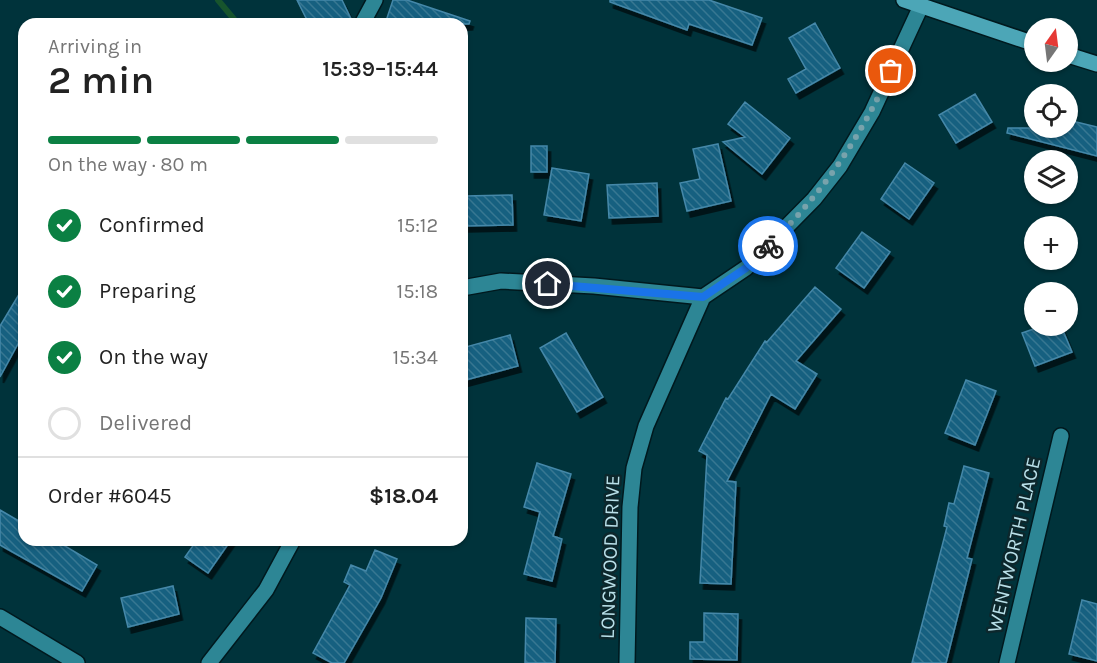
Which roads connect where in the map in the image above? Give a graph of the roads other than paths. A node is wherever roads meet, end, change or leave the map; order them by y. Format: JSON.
{"nodes":[{"id":1,"x":375,"y":0,"type":"edge"},
{"id":2,"x":904,"y":0,"type":"edge"},
{"id":3,"x":921,"y":6,"type":"junction"},
{"id":4,"x":366,"y":18,"type":"edge"},
{"id":5,"x":1024,"y":40,"type":"edge"},
{"id":6,"x":1078,"y":58,"type":"edge"},
{"id":7,"x":1097,"y":64,"type":"edge"},
{"id":8,"x":468,"y":287,"type":"edge"},
{"id":9,"x":703,"y":297,"type":"junction"},
{"id":10,"x":1061,"y":436,"type":"dead end"},
{"id":11,"x":290,"y":546,"type":"edge"},
{"id":12,"x":0,"y":617,"type":"edge"},
{"id":13,"x":76,"y":663,"type":"edge"},
{"id":14,"x":209,"y":663,"type":"edge"},
{"id":15,"x":627,"y":663,"type":"edge"},
{"id":16,"x":1007,"y":663,"type":"edge"}],
"edges":[{"from":1,"to":4,"type":"street"},
{"from":2,"to":3,"type":"main road"},
{"from":3,"to":5,"type":"main road"},
{"from":3,"to":9,"type":"street"},
{"from":6,"to":7,"type":"main road"},
{"from":8,"to":9,"type":"street"},
{"from":9,"to":15,"type":"street","name":"LONGWOOD DRIVE"},
{"from":10,"to":16,"type":"street","name":"WENTWORTH PLACE"},
{"from":11,"to":14,"type":"street"},
{"from":12,"to":13,"type":"street"}]}
